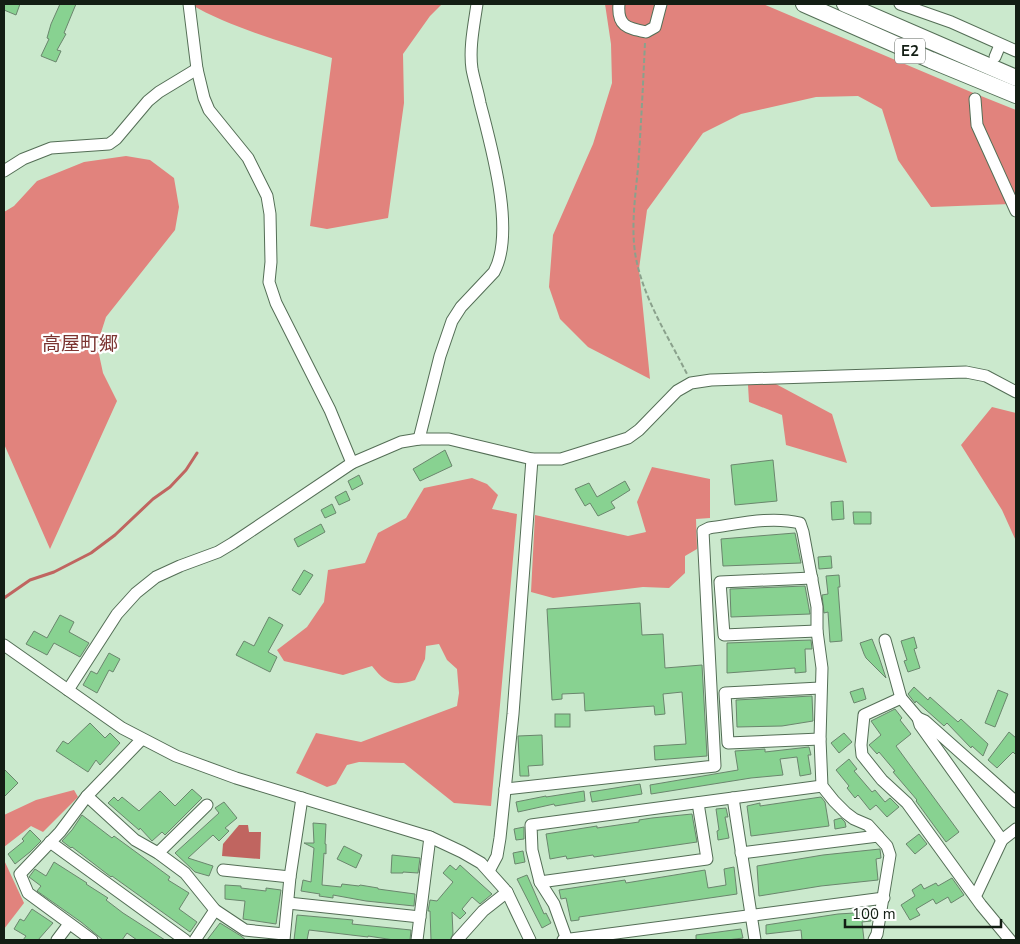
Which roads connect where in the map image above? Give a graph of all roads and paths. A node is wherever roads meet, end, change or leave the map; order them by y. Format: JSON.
{"nodes":[{"id":1,"x":189,"y":4,"type":"edge"},
{"id":2,"x":477,"y":4,"type":"edge"},
{"id":3,"x":619,"y":4,"type":"edge"},
{"id":4,"x":661,"y":4,"type":"edge"},
{"id":5,"x":804,"y":4,"type":"edge"},
{"id":6,"x":845,"y":4,"type":"edge"},
{"id":7,"x":900,"y":4,"type":"edge"},
{"id":8,"x":646,"y":32,"type":"junction"},
{"id":9,"x":1000,"y":45,"type":"junction"},
{"id":10,"x":1016,"y":51,"type":"edge"},
{"id":11,"x":995,"y":57,"type":"dead end"},
{"id":12,"x":197,"y":69,"type":"junction"},
{"id":13,"x":1016,"y":78,"type":"edge"},
{"id":14,"x":1016,"y":94,"type":"edge"},
{"id":15,"x":975,"y":99,"type":"dead end"},
{"id":16,"x":4,"y":171,"type":"edge"},
{"id":17,"x":1016,"y":211,"type":"edge"},
{"id":18,"x":691,"y":382,"type":"junction"},
{"id":19,"x":1016,"y":392,"type":"edge"},
{"id":20,"x":419,"y":439,"type":"junction"},
{"id":21,"x":532,"y":459,"type":"junction"},
{"id":22,"x":352,"y":463,"type":"junction"},
{"id":23,"x":812,"y":578,"type":"junction"},
{"id":24,"x":817,"y":631,"type":"junction"},
{"id":25,"x":884,"y":640,"type":"dead end"},
{"id":26,"x":4,"y":645,"type":"edge"},
{"id":27,"x":820,"y":688,"type":"junction"},
{"id":28,"x":68,"y":690,"type":"junction"},
{"id":29,"x":901,"y":698,"type":"junction"},
{"id":30,"x":918,"y":718,"type":"junction"},
{"id":31,"x":142,"y":739,"type":"junction"},
{"id":32,"x":820,"y":739,"type":"junction"},
{"id":33,"x":822,"y":786,"type":"junction"},
{"id":34,"x":505,"y":789,"type":"junction"},
{"id":35,"x":87,"y":796,"type":"junction"},
{"id":36,"x":302,"y":798,"type":"junction"},
{"id":37,"x":733,"y":798,"type":"junction"},
{"id":38,"x":1016,"y":802,"type":"edge"},
{"id":39,"x":698,"y":803,"type":"junction"},
{"id":40,"x":207,"y":805,"type":"dead end"},
{"id":41,"x":1016,"y":829,"type":"edge"},
{"id":42,"x":878,"y":836,"type":"junction"},
{"id":43,"x":430,"y":837,"type":"junction"},
{"id":44,"x":1002,"y":840,"type":"junction"},
{"id":45,"x":50,"y":842,"type":"junction"},
{"id":46,"x":158,"y":853,"type":"junction"},
{"id":47,"x":741,"y":853,"type":"junction"},
{"id":48,"x":223,"y":870,"type":"dead end"},
{"id":49,"x":489,"y":871,"type":"junction"},
{"id":50,"x":290,"y":877,"type":"junction"},
{"id":51,"x":540,"y":882,"type":"junction"},
{"id":52,"x":506,"y":892,"type":"junction"},
{"id":53,"x":974,"y":896,"type":"junction"},
{"id":54,"x":884,"y":898,"type":"junction"},
{"id":55,"x":288,"y":903,"type":"junction"},
{"id":56,"x":215,"y":910,"type":"junction"},
{"id":57,"x":751,"y":915,"type":"junction"},
{"id":58,"x":420,"y":917,"type":"junction"},
{"id":59,"x":69,"y":924,"type":"junction"},
{"id":60,"x":284,"y":937,"type":"edge"},
{"id":61,"x":58,"y":940,"type":"edge"},
{"id":62,"x":92,"y":940,"type":"edge"},
{"id":63,"x":185,"y":940,"type":"edge"},
{"id":64,"x":195,"y":940,"type":"edge"},
{"id":65,"x":417,"y":940,"type":"edge"},
{"id":66,"x":457,"y":940,"type":"edge"},
{"id":67,"x":530,"y":940,"type":"edge"},
{"id":68,"x":563,"y":940,"type":"edge"},
{"id":69,"x":568,"y":940,"type":"edge"},
{"id":70,"x":754,"y":940,"type":"edge"},
{"id":71,"x":874,"y":940,"type":"edge"},
{"id":72,"x":1010,"y":940,"type":"edge"}],
"edges":[{"from":1,"to":12,"type":"street"},
{"from":2,"to":20,"type":"street"},
{"from":3,"to":8,"type":"street"},
{"from":4,"to":8,"type":"street"},
{"from":5,"to":14,"type":"highway","number":"E2"},
{"from":6,"to":13,"type":"highway","number":"E2"},
{"from":7,"to":9,"type":"street"},
{"from":8,"to":18,"type":"path"},
{"from":9,"to":10,"type":"street"},
{"from":9,"to":11,"type":"street"},
{"from":12,"to":16,"type":"street"},
{"from":12,"to":22,"type":"street"},
{"from":15,"to":17,"type":"street"},
{"from":18,"to":19,"type":"street"},
{"from":18,"to":21,"type":"street"},
{"from":20,"to":21,"type":"street"},
{"from":20,"to":22,"type":"street"},
{"from":21,"to":34,"type":"street"},
{"from":22,"to":28,"type":"street"},
{"from":23,"to":24,"type":"street"},
{"from":23,"to":24,"type":"street"},
{"from":23,"to":34,"type":"street"},
{"from":24,"to":27,"type":"street"},
{"from":25,"to":29,"type":"street"},
{"from":26,"to":28,"type":"street"},
{"from":27,"to":32,"type":"street"},
{"from":27,"to":32,"type":"street"},
{"from":28,"to":31,"type":"street"},
{"from":29,"to":30,"type":"street"},
{"from":29,"to":53,"type":"street"},
{"from":30,"to":38,"type":"street"},
{"from":30,"to":44,"type":"street"},
{"from":31,"to":35,"type":"street"},
{"from":31,"to":36,"type":"street"},
{"from":32,"to":33,"type":"street"},
{"from":33,"to":37,"type":"street"},
{"from":33,"to":42,"type":"street"},
{"from":34,"to":49,"type":"street"},
{"from":35,"to":45,"type":"street"},
{"from":35,"to":46,"type":"street"},
{"from":36,"to":43,"type":"street"},
{"from":36,"to":50,"type":"street"},
{"from":37,"to":39,"type":"street"},
{"from":37,"to":47,"type":"street"},
{"from":39,"to":51,"type":"street"},
{"from":39,"to":51,"type":"street"},
{"from":40,"to":46,"type":"street"},
{"from":41,"to":44,"type":"street"},
{"from":42,"to":47,"type":"street"},
{"from":42,"to":54,"type":"street"},
{"from":43,"to":49,"type":"street"},
{"from":43,"to":58,"type":"street"},
{"from":44,"to":53,"type":"street"},
{"from":45,"to":59,"type":"street"},
{"from":45,"to":63,"type":"street"},
{"from":46,"to":56,"type":"street"},
{"from":47,"to":57,"type":"street"},
{"from":48,"to":50,"type":"street"},
{"from":49,"to":52,"type":"street"},
{"from":50,"to":55,"type":"street"},
{"from":51,"to":69,"type":"street"},
{"from":52,"to":66,"type":"street"},
{"from":52,"to":67,"type":"street"},
{"from":53,"to":72,"type":"street"},
{"from":54,"to":57,"type":"street"},
{"from":54,"to":71,"type":"street"},
{"from":55,"to":58,"type":"street"},
{"from":55,"to":60,"type":"street"},
{"from":56,"to":60,"type":"street"},
{"from":56,"to":64,"type":"street"},
{"from":57,"to":69,"type":"street"},
{"from":57,"to":70,"type":"street"},
{"from":58,"to":65,"type":"street"},
{"from":59,"to":61,"type":"street"},
{"from":59,"to":62,"type":"street"},
{"from":68,"to":69,"type":"street"}]}
